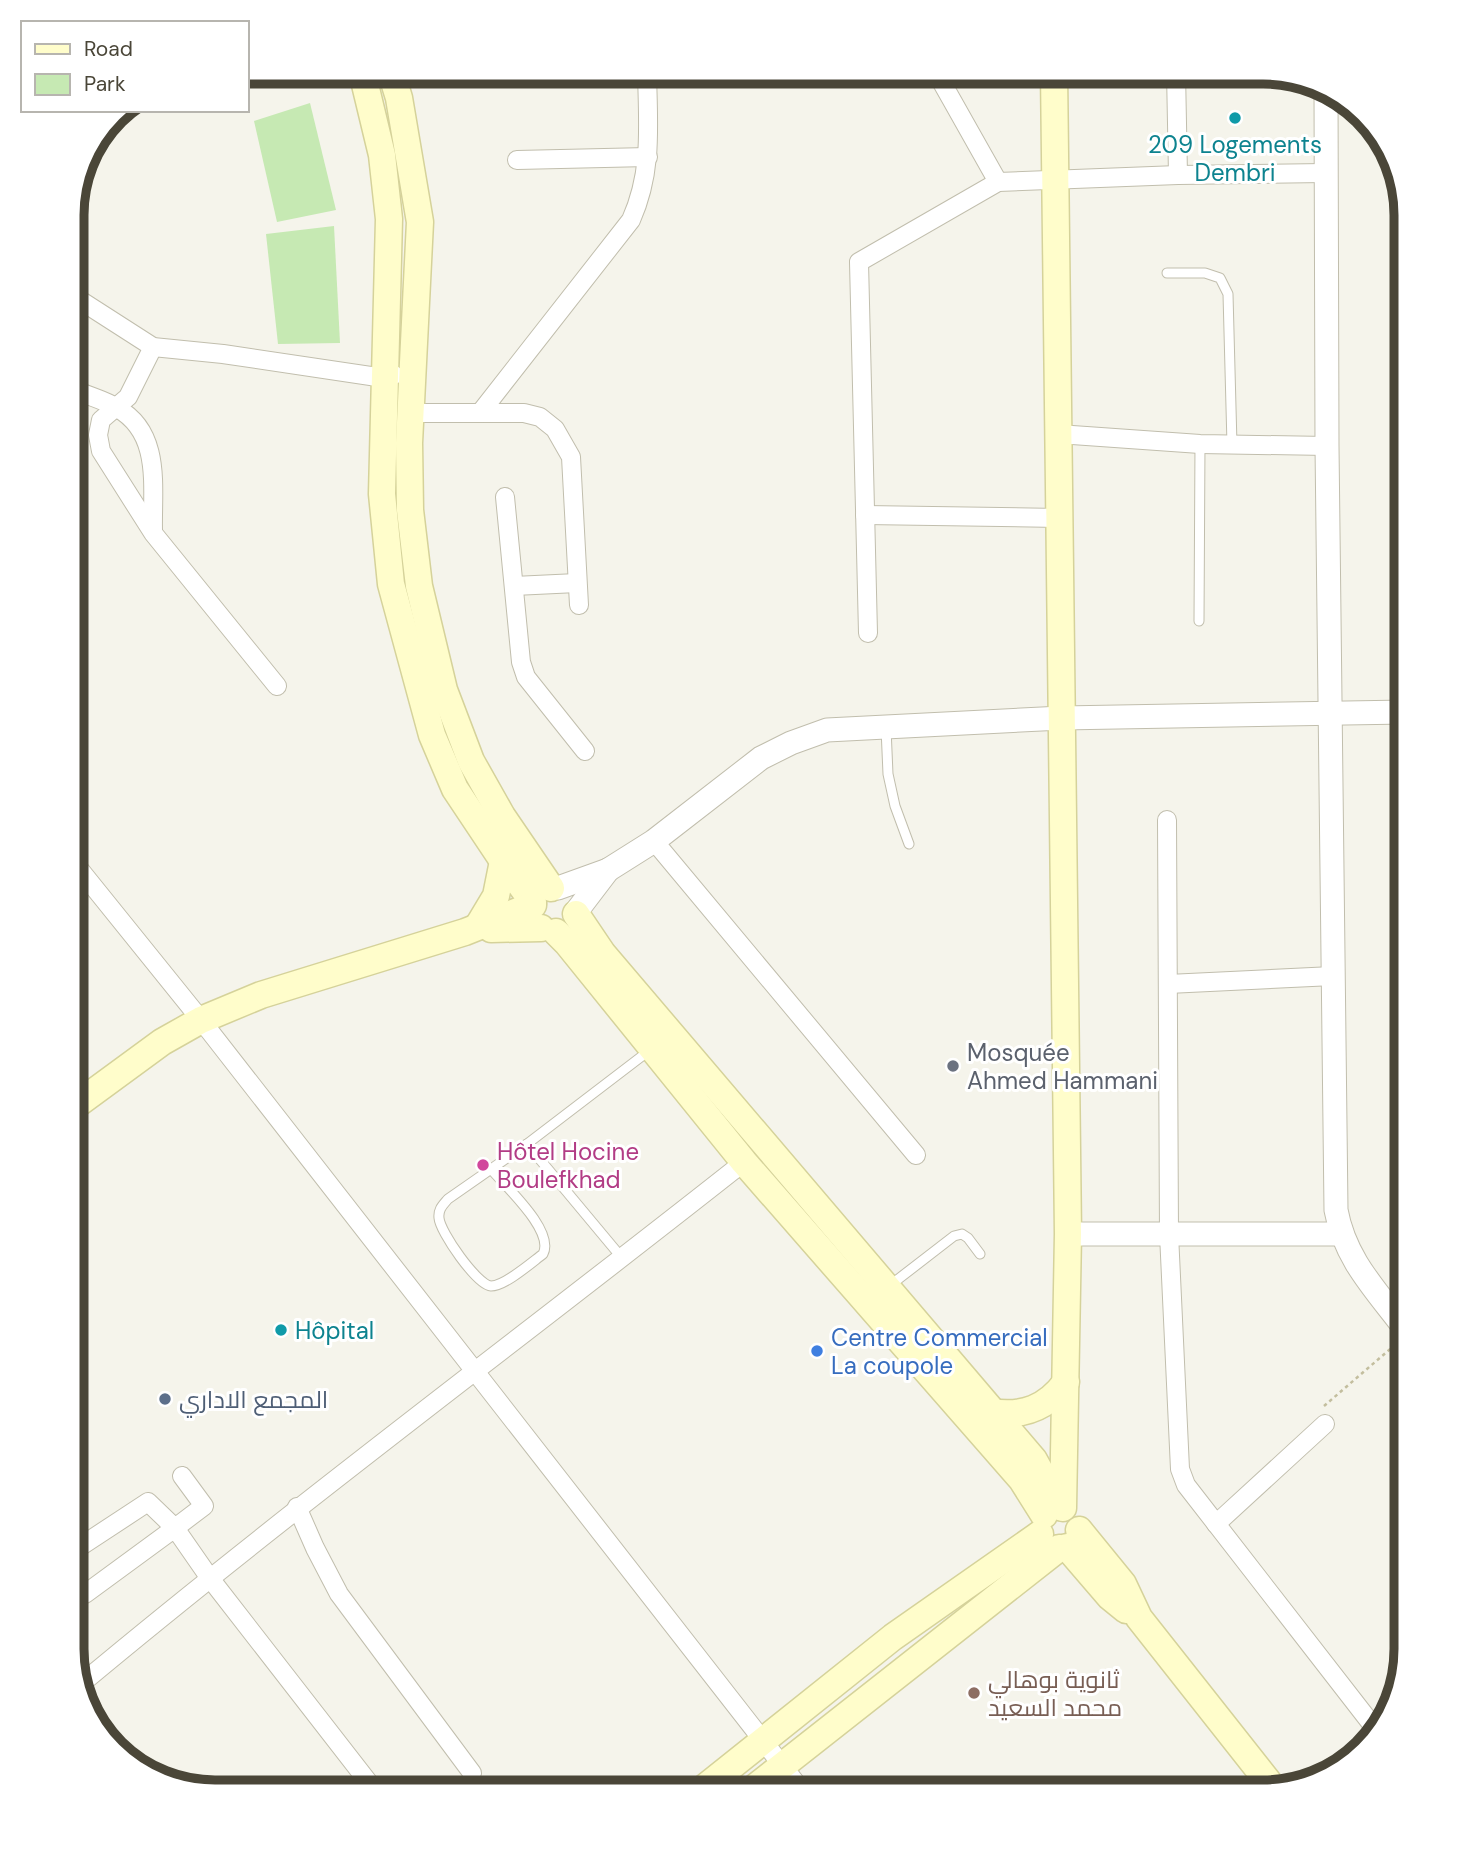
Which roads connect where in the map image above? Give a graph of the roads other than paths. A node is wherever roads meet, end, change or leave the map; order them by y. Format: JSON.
{"nodes":[{"id":1,"x":365,"y":84,"type":"edge"},
{"id":2,"x":395,"y":84,"type":"edge"},
{"id":3,"x":647,"y":84,"type":"edge"},
{"id":4,"x":943,"y":84,"type":"edge"},
{"id":5,"x":1054,"y":84,"type":"edge"},
{"id":6,"x":1176,"y":84,"type":"edge"},
{"id":7,"x":1326,"y":101,"type":"edge"},
{"id":8,"x":648,"y":157,"type":"junction"},
{"id":9,"x":517,"y":160,"type":"dead end"},
{"id":10,"x":1325,"y":173,"type":"junction"},
{"id":11,"x":1178,"y":175,"type":"junction"},
{"id":12,"x":1056,"y":181,"type":"junction"},
{"id":13,"x":998,"y":182,"type":"junction"},
{"id":14,"x":1167,"y":273,"type":"dead end"},
{"id":15,"x":84,"y":303,"type":"edge"},
{"id":16,"x":153,"y":347,"type":"junction"},
{"id":17,"x":413,"y":369,"type":"junction"},
{"id":18,"x":384,"y":378,"type":"junction"},
{"id":19,"x":84,"y":393,"type":"edge"},
{"id":20,"x":117,"y":408,"type":"junction"},
{"id":21,"x":410,"y":413,"type":"junction"},
{"id":22,"x":480,"y":413,"type":"junction"},
{"id":23,"x":1058,"y":434,"type":"junction"},
{"id":24,"x":1200,"y":444,"type":"junction"},
{"id":25,"x":1232,"y":444,"type":"junction"},
{"id":26,"x":1327,"y":446,"type":"junction"},
{"id":27,"x":505,"y":497,"type":"dead end"},
{"id":28,"x":865,"y":515,"type":"junction"},
{"id":29,"x":1059,"y":518,"type":"junction"},
{"id":30,"x":153,"y":533,"type":"junction"},
{"id":31,"x":577,"y":583,"type":"junction"},
{"id":32,"x":514,"y":586,"type":"junction"},
{"id":33,"x":579,"y":605,"type":"dead end"},
{"id":34,"x":1199,"y":621,"type":"dead end"},
{"id":35,"x":868,"y":633,"type":"dead end"},
{"id":36,"x":278,"y":686,"type":"dead end"},
{"id":37,"x":1330,"y":712,"type":"junction"},
{"id":38,"x":1394,"y":712,"type":"edge"},
{"id":39,"x":1062,"y":718,"type":"junction"},
{"id":40,"x":886,"y":726,"type":"junction"},
{"id":41,"x":585,"y":751,"type":"dead end"},
{"id":42,"x":1167,"y":820,"type":"dead end"},
{"id":43,"x":654,"y":841,"type":"junction"},
{"id":44,"x":909,"y":844,"type":"dead end"},
{"id":45,"x":503,"y":861,"type":"junction"},
{"id":46,"x":608,"y":870,"type":"junction"},
{"id":47,"x":84,"y":875,"type":"edge"},
{"id":48,"x":545,"y":907,"type":"junction"},
{"id":49,"x":576,"y":913,"type":"junction"},
{"id":50,"x":471,"y":929,"type":"junction"},
{"id":51,"x":1333,"y":976,"type":"junction"},
{"id":52,"x":1168,"y":984,"type":"junction"},
{"id":53,"x":201,"y":1020,"type":"junction"},
{"id":54,"x":651,"y":1049,"type":"junction"},
{"id":55,"x":84,"y":1099,"type":"edge"},
{"id":56,"x":527,"y":1144,"type":"junction"},
{"id":57,"x":916,"y":1155,"type":"dead end"},
{"id":58,"x":744,"y":1162,"type":"junction"},
{"id":59,"x":491,"y":1169,"type":"junction"},
{"id":60,"x":1068,"y":1234,"type":"junction"},
{"id":61,"x":1169,"y":1234,"type":"junction"},
{"id":62,"x":1342,"y":1234,"type":"junction"},
{"id":63,"x":980,"y":1254,"type":"dead end"},
{"id":64,"x":623,"y":1258,"type":"junction"},
{"id":65,"x":887,"y":1288,"type":"junction"},
{"id":66,"x":1394,"y":1326,"type":"edge"},
{"id":67,"x":474,"y":1373,"type":"junction"},
{"id":68,"x":1066,"y":1382,"type":"junction"},
{"id":69,"x":991,"y":1412,"type":"junction"},
{"id":70,"x":1325,"y":1424,"type":"road end"},
{"id":71,"x":182,"y":1476,"type":"dead end"},
{"id":72,"x":297,"y":1507,"type":"junction"},
{"id":73,"x":1216,"y":1524,"type":"junction"},
{"id":74,"x":1059,"y":1527,"type":"junction"},
{"id":75,"x":175,"y":1528,"type":"junction"},
{"id":76,"x":84,"y":1544,"type":"edge"},
{"id":77,"x":209,"y":1577,"type":"junction"},
{"id":78,"x":84,"y":1594,"type":"edge"},
{"id":79,"x":87,"y":1679,"type":"edge"},
{"id":80,"x":1371,"y":1723,"type":"edge"},
{"id":81,"x":762,"y":1740,"type":"junction"},
{"id":82,"x":783,"y":1766,"type":"junction"},
{"id":83,"x":472,"y":1773,"type":"dead end"},
{"id":84,"x":367,"y":1780,"type":"edge"},
{"id":85,"x":714,"y":1780,"type":"edge"},
{"id":86,"x":765,"y":1780,"type":"edge"},
{"id":87,"x":794,"y":1780,"type":"edge"},
{"id":88,"x":1267,"y":1780,"type":"edge"}],
"edges":[{"from":1,"to":18,"type":"main road"},
{"from":2,"to":17,"type":"main road"},
{"from":3,"to":8,"type":"street"},
{"from":4,"to":13,"type":"street"},
{"from":5,"to":12,"type":"main road"},
{"from":6,"to":11,"type":"street"},
{"from":7,"to":10,"type":"street"},
{"from":8,"to":9,"type":"street"},
{"from":8,"to":22,"type":"street"},
{"from":10,"to":11,"type":"street"},
{"from":10,"to":26,"type":"street"},
{"from":11,"to":12,"type":"street"},
{"from":12,"to":13,"type":"street"},
{"from":12,"to":23,"type":"main road"},
{"from":13,"to":28,"type":"street"},
{"from":14,"to":25,"type":"lane"},
{"from":15,"to":16,"type":"street"},
{"from":16,"to":18,"type":"street"},
{"from":16,"to":20,"type":"street"},
{"from":17,"to":18,"type":"street"},
{"from":17,"to":21,"type":"main road"},
{"from":18,"to":45,"type":"main road"},
{"from":19,"to":20,"type":"street"},
{"from":20,"to":30,"type":"street"},
{"from":20,"to":30,"type":"street"},
{"from":21,"to":22,"type":"street"},
{"from":21,"to":48,"type":"main road"},
{"from":22,"to":31,"type":"street"},
{"from":23,"to":24,"type":"street"},
{"from":23,"to":29,"type":"main road"},
{"from":24,"to":25,"type":"street"},
{"from":24,"to":34,"type":"lane"},
{"from":25,"to":26,"type":"street"},
{"from":26,"to":37,"type":"street"},
{"from":27,"to":32,"type":"street"},
{"from":28,"to":29,"type":"street"},
{"from":28,"to":35,"type":"street"},
{"from":29,"to":39,"type":"main road"},
{"from":30,"to":36,"type":"street"},
{"from":31,"to":32,"type":"street"},
{"from":31,"to":33,"type":"street"},
{"from":32,"to":41,"type":"street"},
{"from":37,"to":38,"type":"street"},
{"from":37,"to":39,"type":"street"},
{"from":37,"to":51,"type":"street"},
{"from":39,"to":40,"type":"street"},
{"from":39,"to":60,"type":"main road"},
{"from":40,"to":43,"type":"street"},
{"from":40,"to":44,"type":"lane"},
{"from":42,"to":52,"type":"street"},
{"from":43,"to":46,"type":"street"},
{"from":43,"to":57,"type":"street"},
{"from":45,"to":48,"type":"main road"},
{"from":45,"to":50,"type":"main road"},
{"from":46,"to":48,"type":"street"},
{"from":46,"to":49,"type":"street"},
{"from":47,"to":53,"type":"street"},
{"from":48,"to":49,"type":"main road"},
{"from":48,"to":50,"type":"main road"},
{"from":48,"to":54,"type":"main road"},
{"from":49,"to":65,"type":"main road"},
{"from":50,"to":53,"type":"main road"},
{"from":51,"to":52,"type":"street"},
{"from":51,"to":62,"type":"street"},
{"from":52,"to":61,"type":"street"},
{"from":53,"to":55,"type":"main road"},
{"from":53,"to":67,"type":"street"},
{"from":54,"to":56,"type":"lane"},
{"from":54,"to":58,"type":"main road"},
{"from":56,"to":59,"type":"lane"},
{"from":56,"to":64,"type":"lane"},
{"from":58,"to":64,"type":"street"},
{"from":58,"to":74,"type":"main road"},
{"from":59,"to":59,"type":"lane"},
{"from":60,"to":61,"type":"street"},
{"from":60,"to":68,"type":"main road"},
{"from":61,"to":62,"type":"street"},
{"from":61,"to":73,"type":"street"},
{"from":62,"to":66,"type":"street"},
{"from":63,"to":65,"type":"lane"},
{"from":64,"to":67,"type":"street"},
{"from":65,"to":69,"type":"main road"},
{"from":67,"to":72,"type":"street"},
{"from":67,"to":81,"type":"street"},
{"from":68,"to":69,"type":"main road"},
{"from":68,"to":74,"type":"main road"},
{"from":69,"to":74,"type":"main road"},
{"from":70,"to":73,"type":"street"},
{"from":71,"to":75,"type":"street"},
{"from":72,"to":77,"type":"street"},
{"from":72,"to":83,"type":"street"},
{"from":73,"to":80,"type":"street"},
{"from":74,"to":81,"type":"main road"},
{"from":74,"to":82,"type":"main road"},
{"from":74,"to":88,"type":"main road"},
{"from":75,"to":76,"type":"street"},
{"from":75,"to":77,"type":"street"},
{"from":75,"to":78,"type":"street"},
{"from":77,"to":79,"type":"street"},
{"from":77,"to":84,"type":"street"},
{"from":81,"to":82,"type":"street"},
{"from":81,"to":85,"type":"main road"},
{"from":82,"to":86,"type":"main road"},
{"from":82,"to":87,"type":"street"}]}
